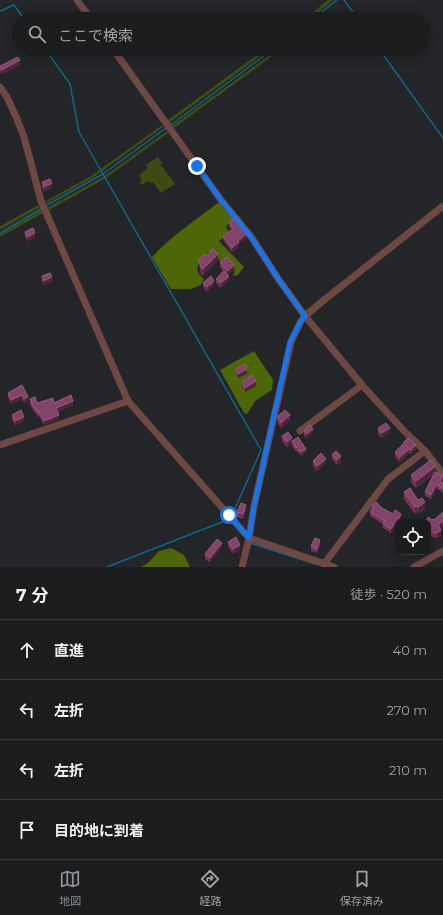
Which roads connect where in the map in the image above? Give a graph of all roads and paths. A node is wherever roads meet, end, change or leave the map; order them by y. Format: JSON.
{"nodes":[{"id":1,"x":77,"y":0,"type":"edge"},
{"id":2,"x":86,"y":12,"type":"edge"},
{"id":3,"x":118,"y":56,"type":"edge"},
{"id":4,"x":0,"y":87,"type":"edge"},
{"id":5,"x":443,"y":206,"type":"edge"},
{"id":6,"x":305,"y":316,"type":"junction"},
{"id":7,"x":362,"y":385,"type":"junction"},
{"id":8,"x":128,"y":401,"type":"junction"},
{"id":9,"x":300,"y":431,"type":"dead end"},
{"id":10,"x":0,"y":445,"type":"edge"},
{"id":11,"x":425,"y":451,"type":"junction"},
{"id":12,"x":443,"y":474,"type":"edge"},
{"id":13,"x":249,"y":538,"type":"junction"},
{"id":14,"x":443,"y":551,"type":"edge"},
{"id":15,"x":324,"y":564,"type":"junction"},
{"id":16,"x":242,"y":567,"type":"edge"},
{"id":17,"x":334,"y":567,"type":"edge"},
{"id":18,"x":414,"y":567,"type":"edge"}],
"edges":[{"from":1,"to":2,"type":"street"},
{"from":3,"to":6,"type":"street"},
{"from":4,"to":8,"type":"street"},
{"from":5,"to":6,"type":"street"},
{"from":6,"to":7,"type":"street"},
{"from":6,"to":13,"type":"street"},
{"from":7,"to":9,"type":"street"},
{"from":7,"to":11,"type":"street"},
{"from":8,"to":10,"type":"street"},
{"from":8,"to":13,"type":"street"},
{"from":11,"to":12,"type":"street"},
{"from":11,"to":15,"type":"street"},
{"from":13,"to":15,"type":"street"},
{"from":13,"to":16,"type":"street"},
{"from":14,"to":18,"type":"street"},
{"from":15,"to":17,"type":"street"}]}
